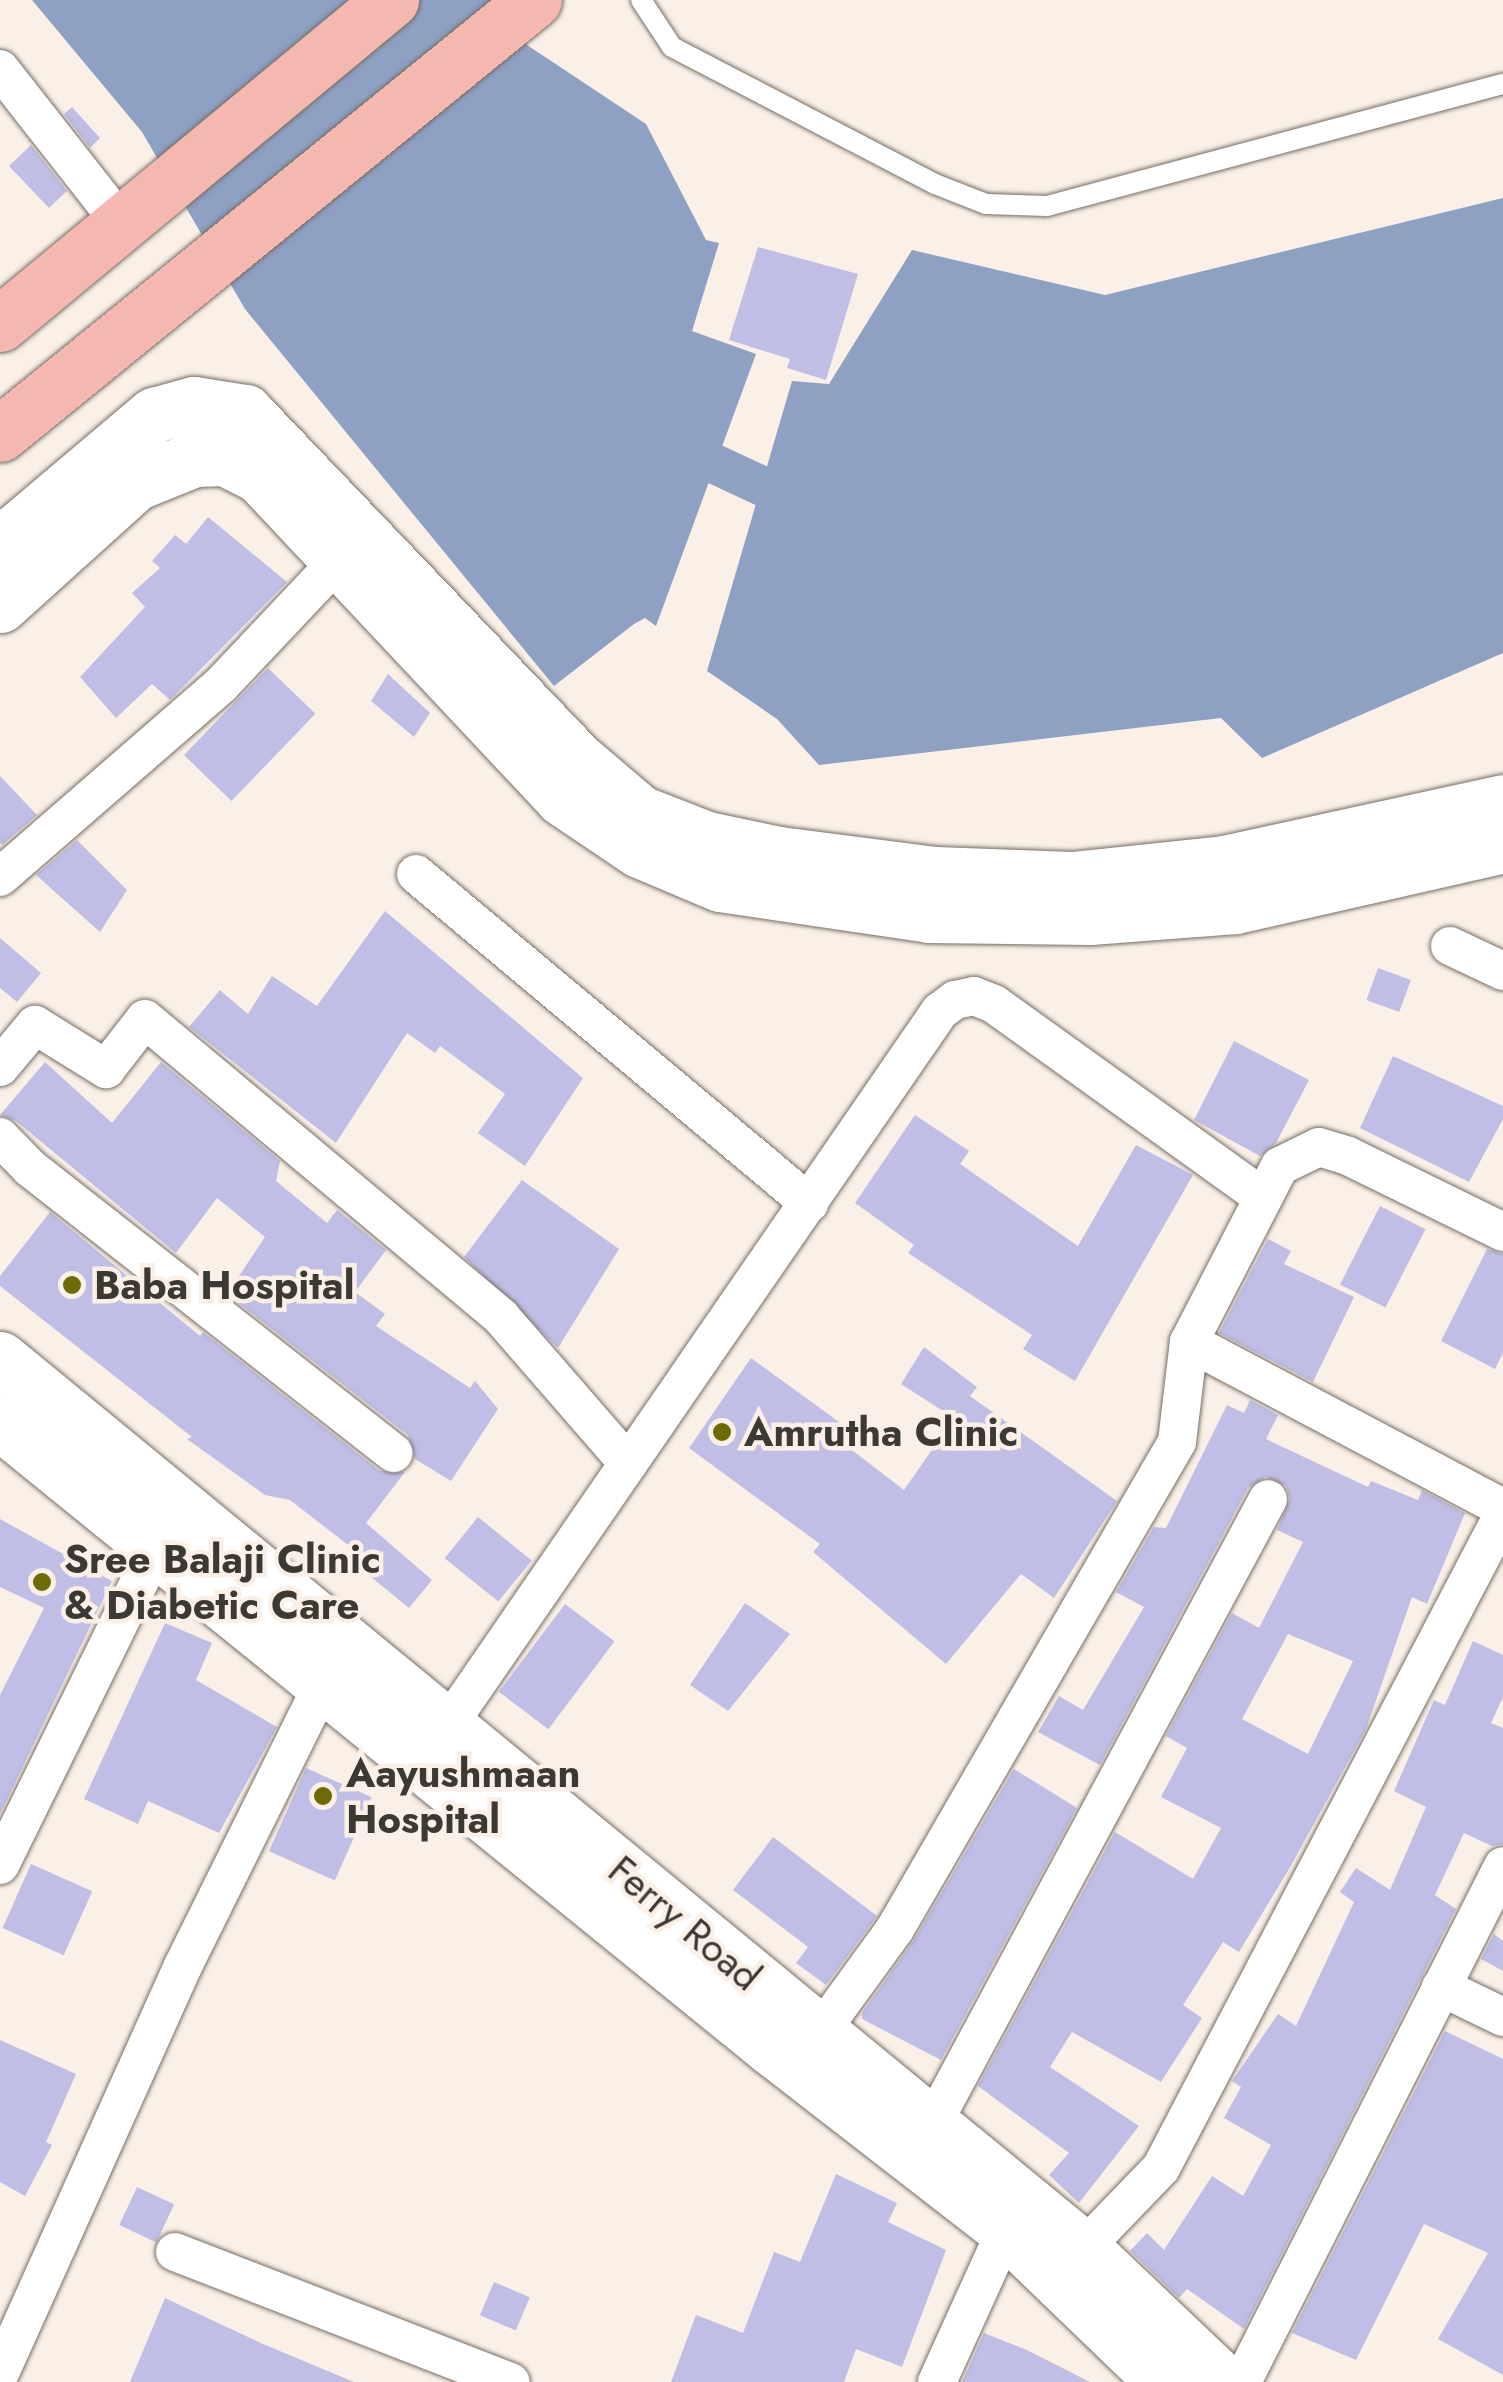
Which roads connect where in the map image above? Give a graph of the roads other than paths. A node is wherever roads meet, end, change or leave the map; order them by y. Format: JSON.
{"nodes":[{"id":1,"x":392,"y":0,"type":"edge"},
{"id":2,"x":534,"y":0,"type":"edge"},
{"id":3,"x":642,"y":0,"type":"edge"},
{"id":4,"x":0,"y":70,"type":"edge"},
{"id":5,"x":1503,"y":84,"type":"edge"},
{"id":6,"x":135,"y":208,"type":"junction"},
{"id":7,"x":0,"y":324,"type":"edge"},
{"id":8,"x":0,"y":434,"type":"edge"},
{"id":9,"x":0,"y":545,"type":"edge"},
{"id":10,"x":336,"y":563,"type":"junction"},
{"id":11,"x":0,"y":605,"type":"edge"},
{"id":12,"x":1503,"y":802,"type":"edge"},
{"id":13,"x":1503,"y":845,"type":"edge"},
{"id":14,"x":416,"y":874,"type":"dead end"},
{"id":15,"x":0,"y":877,"type":"edge"},
{"id":16,"x":1450,"y":946,"type":"dead end"},
{"id":17,"x":1503,"y":971,"type":"edge"},
{"id":18,"x":0,"y":1066,"type":"edge"},
{"id":19,"x":0,"y":1137,"type":"edge"},
{"id":20,"x":1261,"y":1196,"type":"junction"},
{"id":21,"x":808,"y":1202,"type":"junction"},
{"id":22,"x":1503,"y":1232,"type":"edge"},
{"id":23,"x":1189,"y":1342,"type":"junction"},
{"id":24,"x":0,"y":1359,"type":"edge"},
{"id":25,"x":0,"y":1422,"type":"edge"},
{"id":26,"x":394,"y":1453,"type":"dead end"},
{"id":27,"x":628,"y":1462,"type":"junction"},
{"id":28,"x":1268,"y":1499,"type":"dead end"},
{"id":29,"x":1503,"y":1512,"type":"edge"},
{"id":30,"x":157,"y":1546,"type":"junction"},
{"id":31,"x":334,"y":1663,"type":"junction"},
{"id":32,"x":448,"y":1726,"type":"junction"},
{"id":33,"x":0,"y":1865,"type":"edge"},
{"id":34,"x":1501,"y":1874,"type":"edge"},
{"id":35,"x":1441,"y":1987,"type":"junction"},
{"id":36,"x":1503,"y":2016,"type":"edge"},
{"id":37,"x":796,"y":2034,"type":"junction"},
{"id":38,"x":933,"y":2124,"type":"junction"},
{"id":39,"x":1013,"y":2214,"type":"junction"},
{"id":40,"x":1084,"y":2249,"type":"junction"},
{"id":41,"x":176,"y":2252,"type":"dead end"},
{"id":42,"x":0,"y":2373,"type":"edge"},
{"id":43,"x":511,"y":2382,"type":"edge"},
{"id":44,"x":936,"y":2382,"type":"edge"},
{"id":45,"x":1164,"y":2382,"type":"edge"},
{"id":46,"x":1223,"y":2382,"type":"edge"},
{"id":47,"x":1242,"y":2382,"type":"edge"}],
"edges":[{"from":1,"to":6,"type":"highway"},
{"from":2,"to":8,"type":"highway"},
{"from":3,"to":5,"type":"lane"},
{"from":4,"to":6,"type":"street"},
{"from":6,"to":7,"type":"highway"},
{"from":9,"to":12,"type":"street"},
{"from":10,"to":11,"type":"street"},
{"from":10,"to":13,"type":"street"},
{"from":10,"to":15,"type":"street"},
{"from":14,"to":21,"type":"street"},
{"from":16,"to":17,"type":"street"},
{"from":18,"to":27,"type":"street"},
{"from":19,"to":26,"type":"street"},
{"from":20,"to":21,"type":"street"},
{"from":20,"to":22,"type":"street"},
{"from":20,"to":23,"type":"street"},
{"from":21,"to":27,"type":"street"},
{"from":23,"to":29,"type":"street"},
{"from":23,"to":37,"type":"street"},
{"from":24,"to":31,"type":"street","name":"Ferry Road"},
{"from":25,"to":30,"type":"street","name":"Ferry Road"},
{"from":27,"to":32,"type":"street"},
{"from":28,"to":38,"type":"street"},
{"from":29,"to":40,"type":"street"},
{"from":30,"to":31,"type":"street","name":"Ferry Road"},
{"from":30,"to":33,"type":"street"},
{"from":31,"to":32,"type":"street","name":"Ferry Road"},
{"from":31,"to":37,"type":"street","name":"Ferry Road"},
{"from":31,"to":42,"type":"street"},
{"from":32,"to":37,"type":"street","name":"Ferry Road"},
{"from":34,"to":35,"type":"street"},
{"from":35,"to":36,"type":"street"},
{"from":35,"to":47,"type":"street"},
{"from":37,"to":38,"type":"street","name":"Ferry Road"},
{"from":37,"to":39,"type":"street","name":"Ferry Road"},
{"from":38,"to":39,"type":"street","name":"Ferry Road"},
{"from":39,"to":40,"type":"street","name":"Ferry Road"},
{"from":39,"to":44,"type":"street"},
{"from":39,"to":45,"type":"street","name":"Ferry Road"},
{"from":40,"to":46,"type":"street","name":"Ferry Road"},
{"from":41,"to":43,"type":"street"}]}
